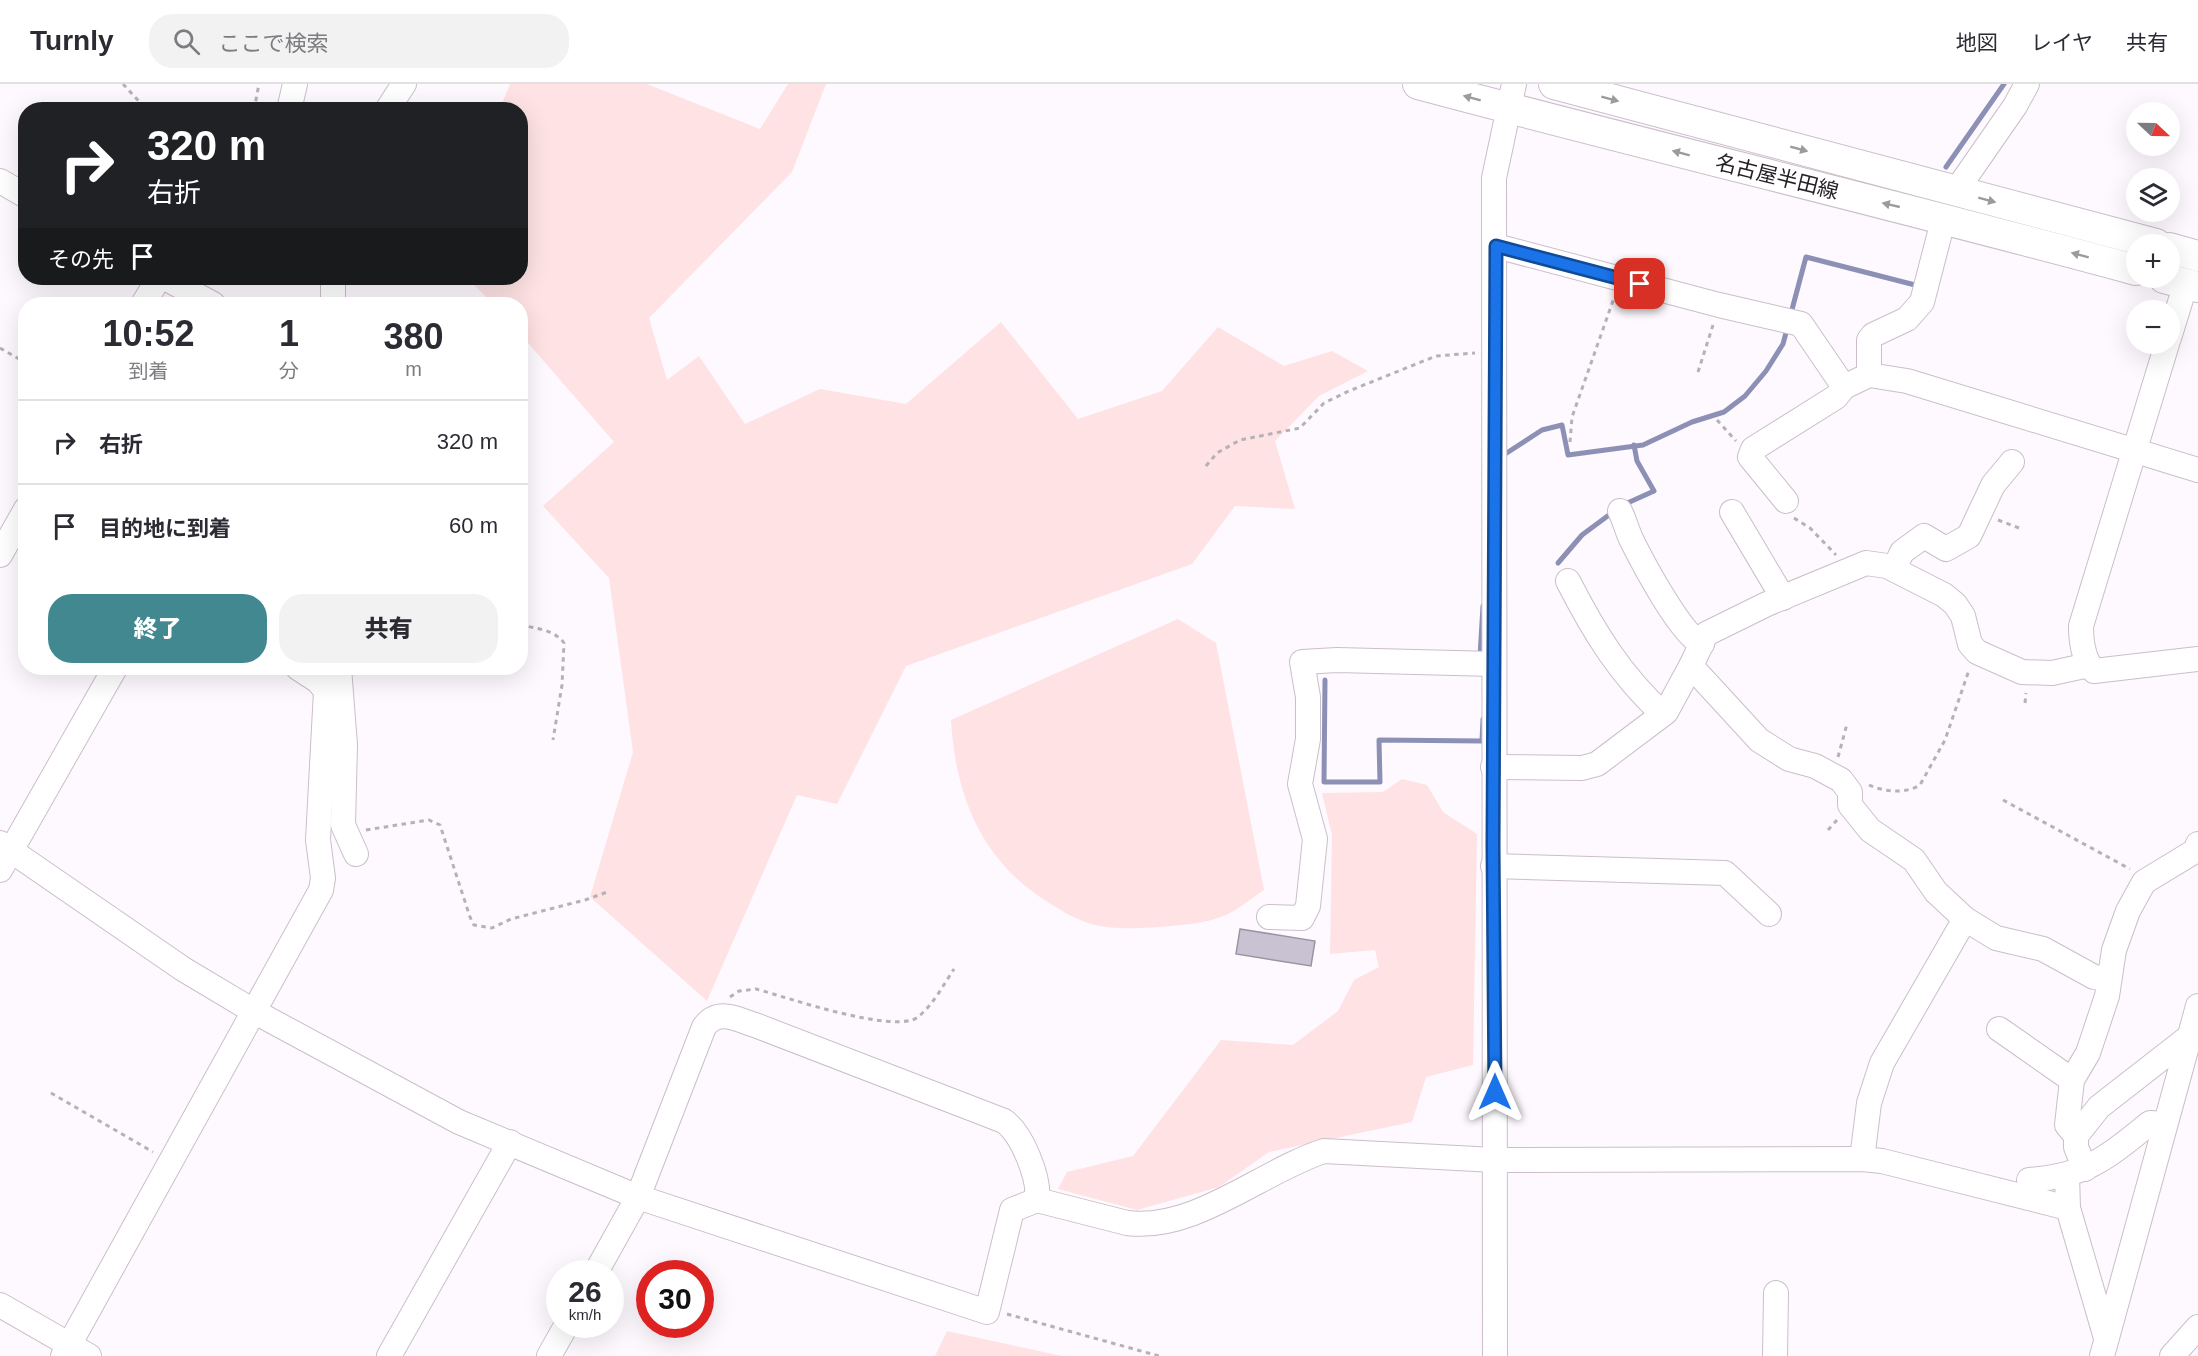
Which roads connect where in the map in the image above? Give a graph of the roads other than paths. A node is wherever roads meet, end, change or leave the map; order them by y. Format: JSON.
{"nodes":[{"id":1,"x":295,"y":84,"type":"edge"},
{"id":2,"x":404,"y":84,"type":"edge"},
{"id":3,"x":1418,"y":84,"type":"edge"},
{"id":4,"x":1554,"y":84,"type":"edge"},
{"id":5,"x":2027,"y":84,"type":"edge"},
{"id":6,"x":1512,"y":96,"type":"edge"},
{"id":7,"x":292,"y":102,"type":"edge"},
{"id":8,"x":392,"y":102,"type":"edge"},
{"id":9,"x":0,"y":181,"type":"edge"},
{"id":10,"x":18,"y":191,"type":"edge"},
{"id":11,"x":1950,"y":204,"type":"junction"},
{"id":12,"x":2126,"y":238,"type":"edge"},
{"id":13,"x":1496,"y":246,"type":"junction"},
{"id":14,"x":2126,"y":266,"type":"edge"},
{"id":15,"x":2182,"y":283,"type":"edge"},
{"id":16,"x":178,"y":285,"type":"edge"},
{"id":17,"x":200,"y":297,"type":"edge"},
{"id":18,"x":2178,"y":300,"type":"edge"},
{"id":19,"x":2164,"y":354,"type":"edge"},
{"id":20,"x":1869,"y":375,"type":"junction"},
{"id":21,"x":1844,"y":387,"type":"junction"},
{"id":22,"x":2135,"y":450,"type":"junction"},
{"id":23,"x":2012,"y":462,"type":"dead end"},
{"id":24,"x":2198,"y":470,"type":"edge"},
{"id":25,"x":1786,"y":501,"type":"road end"},
{"id":26,"x":1620,"y":511,"type":"dead end"},
{"id":27,"x":1732,"y":512,"type":"dead end"},
{"id":28,"x":18,"y":523,"type":"edge"},
{"id":29,"x":0,"y":555,"type":"edge"},
{"id":30,"x":1894,"y":569,"type":"junction"},
{"id":31,"x":1568,"y":581,"type":"dead end"},
{"id":32,"x":1782,"y":598,"type":"junction"},
{"id":33,"x":1702,"y":644,"type":"junction"},
{"id":34,"x":2198,"y":659,"type":"edge"},
{"id":35,"x":1494,"y":664,"type":"junction"},
{"id":36,"x":2089,"y":665,"type":"junction"},
{"id":37,"x":1691,"y":666,"type":"junction"},
{"id":38,"x":111,"y":675,"type":"edge"},
{"id":39,"x":307,"y":675,"type":"edge"},
{"id":40,"x":340,"y":675,"type":"edge"},
{"id":41,"x":1663,"y":714,"type":"junction"},
{"id":42,"x":1493,"y":767,"type":"junction"},
{"id":43,"x":352,"y":844,"type":"road end"},
{"id":44,"x":2198,"y":844,"type":"edge"},
{"id":45,"x":3,"y":855,"type":"edge"},
{"id":46,"x":1493,"y":866,"type":"junction"},
{"id":47,"x":1769,"y":914,"type":"dead end"},
{"id":48,"x":1269,"y":916,"type":"dead end"},
{"id":49,"x":1965,"y":919,"type":"junction"},
{"id":50,"x":2108,"y":979,"type":"junction"},
{"id":51,"x":2198,"y":1006,"type":"edge"},
{"id":52,"x":255,"y":1012,"type":"junction"},
{"id":53,"x":1999,"y":1029,"type":"dead end"},
{"id":54,"x":2194,"y":1033,"type":"edge"},
{"id":55,"x":2072,"y":1080,"type":"junction"},
{"id":56,"x":2165,"y":1124,"type":"junction"},
{"id":57,"x":2076,"y":1136,"type":"junction"},
{"id":58,"x":510,"y":1142,"type":"junction"},
{"id":59,"x":1862,"y":1159,"type":"junction"},
{"id":60,"x":1495,"y":1160,"type":"junction"},
{"id":61,"x":2076,"y":1172,"type":"junction"},
{"id":62,"x":2029,"y":1180,"type":"dead end"},
{"id":63,"x":638,"y":1197,"type":"junction"},
{"id":64,"x":1037,"y":1200,"type":"junction"},
{"id":65,"x":2068,"y":1208,"type":"junction"},
{"id":66,"x":603,"y":1260,"type":"edge"},
{"id":67,"x":1776,"y":1293,"type":"dead end"},
{"id":68,"x":0,"y":1305,"type":"edge"},
{"id":69,"x":2198,"y":1327,"type":"edge"},
{"id":70,"x":559,"y":1338,"type":"edge"},
{"id":71,"x":2104,"y":1348,"type":"edge"},
{"id":72,"x":74,"y":1352,"type":"edge"},
{"id":73,"x":389,"y":1356,"type":"edge"},
{"id":74,"x":549,"y":1356,"type":"edge"},
{"id":75,"x":1495,"y":1356,"type":"edge"},
{"id":76,"x":1775,"y":1356,"type":"edge"},
{"id":77,"x":2172,"y":1356,"type":"edge"}],
"edges":[{"from":1,"to":7,"type":"street"},
{"from":2,"to":8,"type":"street"},
{"from":6,"to":3,"type":"main road","name":"名古屋半田線","one_way":true},
{"from":4,"to":11,"type":"main road","name":"名古屋半田線","one_way":true},
{"from":5,"to":11,"type":"street"},
{"from":11,"to":6,"type":"main road","name":"名古屋半田線","one_way":true},
{"from":6,"to":13,"type":"street"},
{"from":9,"to":10,"type":"street"},
{"from":11,"to":12,"type":"main road","name":"名古屋半田線","one_way":true},
{"from":14,"to":11,"type":"main road","name":"名古屋半田線","one_way":true},
{"from":11,"to":20,"type":"street"},
{"from":13,"to":21,"type":"street"},
{"from":13,"to":35,"type":"street"},
{"from":15,"to":18,"type":"street"},
{"from":16,"to":17,"type":"street"},
{"from":19,"to":22,"type":"street"},
{"from":20,"to":21,"type":"street"},
{"from":20,"to":22,"type":"street"},
{"from":21,"to":25,"type":"street"},
{"from":22,"to":24,"type":"street"},
{"from":22,"to":36,"type":"street"},
{"from":23,"to":30,"type":"street"},
{"from":26,"to":33,"type":"street"},
{"from":27,"to":32,"type":"street"},
{"from":28,"to":29,"type":"street"},
{"from":30,"to":32,"type":"street"},
{"from":30,"to":36,"type":"street"},
{"from":31,"to":41,"type":"street"},
{"from":32,"to":33,"type":"street"},
{"from":33,"to":37,"type":"street"},
{"from":34,"to":36,"type":"street"},
{"from":35,"to":42,"type":"street"},
{"from":35,"to":48,"type":"street"},
{"from":37,"to":41,"type":"street"},
{"from":37,"to":49,"type":"street"},
{"from":38,"to":45,"type":"street"},
{"from":39,"to":52,"type":"street"},
{"from":40,"to":43,"type":"street"},
{"from":41,"to":42,"type":"street"},
{"from":42,"to":46,"type":"street"},
{"from":44,"to":50,"type":"street"},
{"from":45,"to":52,"type":"street"},
{"from":46,"to":47,"type":"street"},
{"from":46,"to":60,"type":"street"},
{"from":49,"to":50,"type":"street"},
{"from":49,"to":59,"type":"street"},
{"from":50,"to":55,"type":"street"},
{"from":51,"to":54,"type":"street"},
{"from":52,"to":58,"type":"street"},
{"from":52,"to":72,"type":"street"},
{"from":53,"to":55,"type":"street"},
{"from":54,"to":56,"type":"street"},
{"from":54,"to":57,"type":"street"},
{"from":55,"to":57,"type":"street"},
{"from":56,"to":61,"type":"street"},
{"from":56,"to":71,"type":"street"},
{"from":57,"to":61,"type":"street"},
{"from":58,"to":63,"type":"street"},
{"from":58,"to":73,"type":"street"},
{"from":59,"to":60,"type":"street"},
{"from":59,"to":65,"type":"street"},
{"from":60,"to":64,"type":"street"},
{"from":60,"to":75,"type":"street"},
{"from":61,"to":62,"type":"street"},
{"from":61,"to":65,"type":"street"},
{"from":63,"to":64,"type":"street"},
{"from":63,"to":64,"type":"street"},
{"from":63,"to":66,"type":"street"},
{"from":65,"to":71,"type":"street"},
{"from":67,"to":76,"type":"street"},
{"from":68,"to":72,"type":"street"},
{"from":69,"to":77,"type":"street"},
{"from":70,"to":74,"type":"street"}]}
